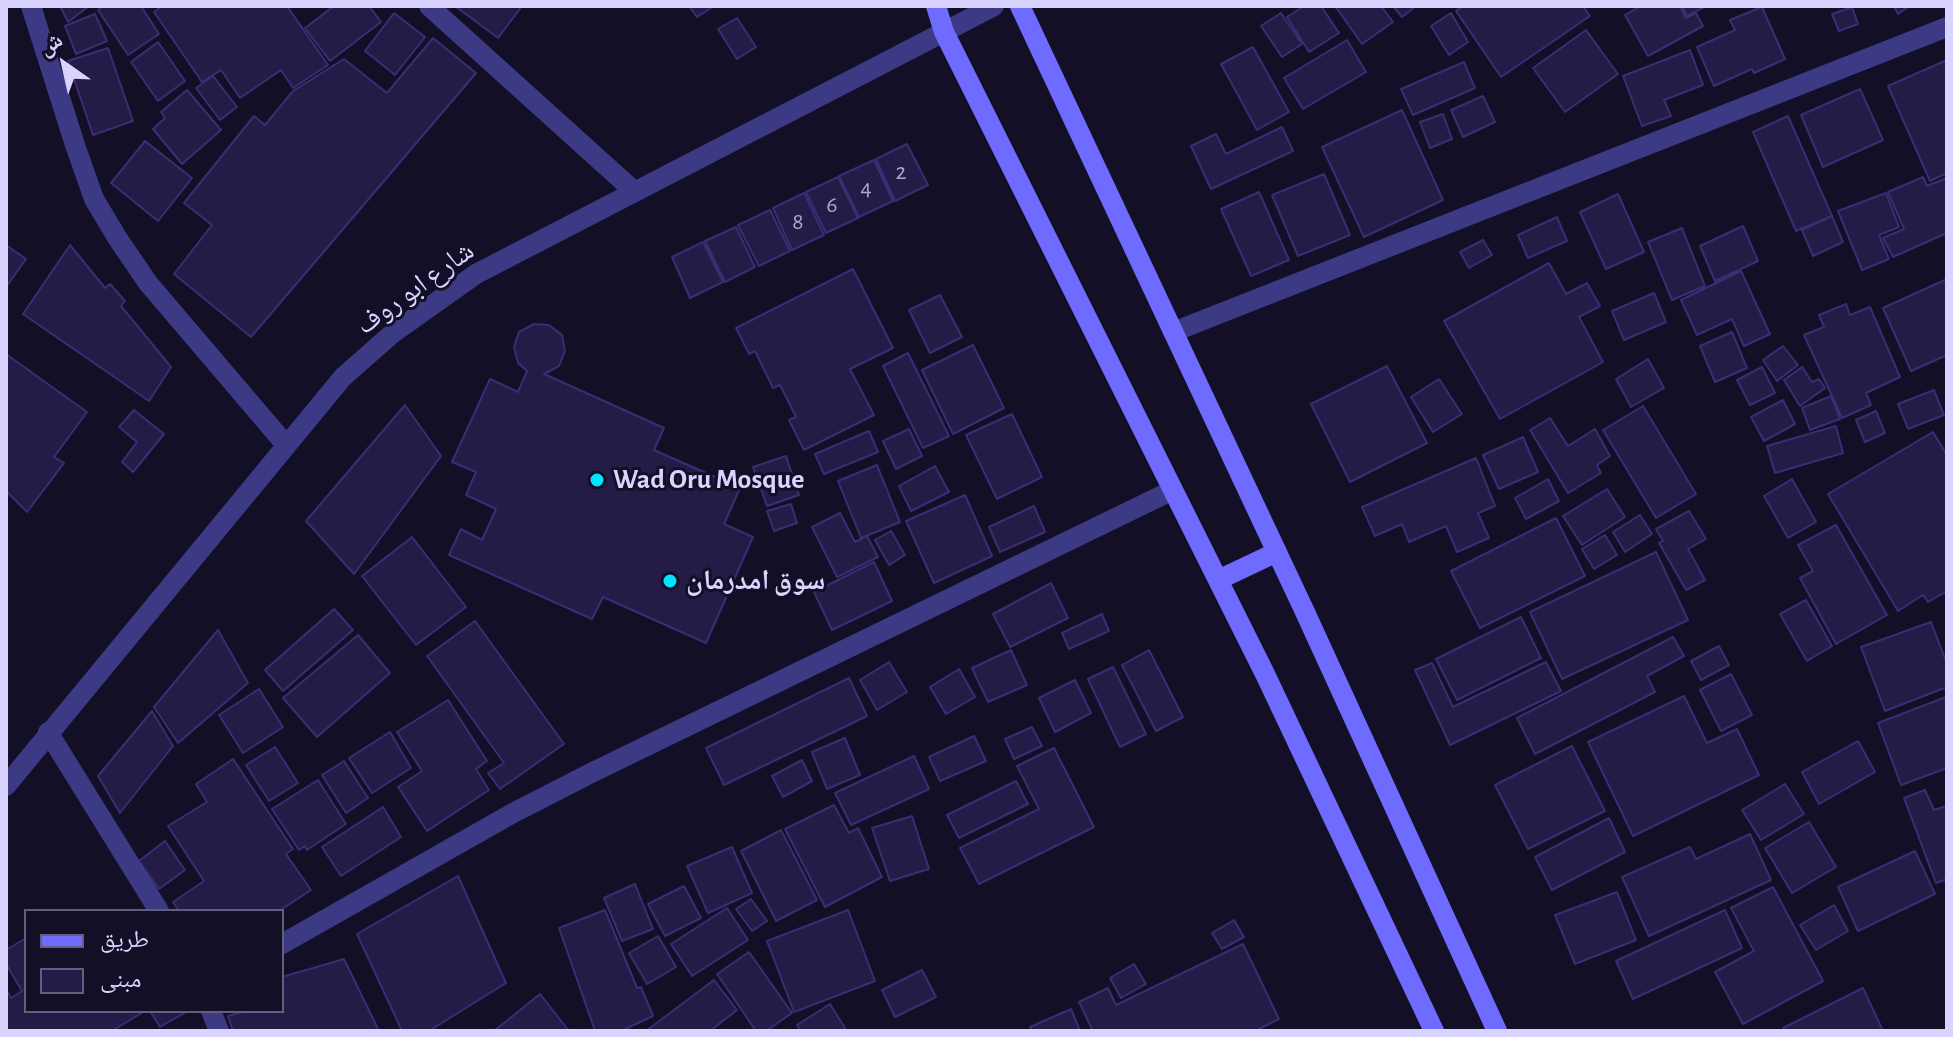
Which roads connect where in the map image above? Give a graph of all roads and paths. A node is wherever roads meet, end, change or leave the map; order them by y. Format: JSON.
{"nodes":[{"id":1,"x":31,"y":6,"type":"edge"},
{"id":2,"x":429,"y":6,"type":"edge"},
{"id":3,"x":936,"y":6,"type":"edge"},
{"id":4,"x":994,"y":6,"type":"edge"},
{"id":5,"x":1020,"y":6,"type":"edge"},
{"id":6,"x":1947,"y":27,"type":"edge"},
{"id":7,"x":944,"y":32,"type":"junction"},
{"id":8,"x":635,"y":192,"type":"junction"},
{"id":9,"x":1173,"y":332,"type":"junction"},
{"id":10,"x":286,"y":445,"type":"junction"},
{"id":11,"x":1173,"y":490,"type":"junction"},
{"id":12,"x":1277,"y":552,"type":"junction"},
{"id":13,"x":1218,"y":580,"type":"junction"},
{"id":14,"x":48,"y":732,"type":"junction"},
{"id":15,"x":6,"y":786,"type":"edge"},
{"id":16,"x":158,"y":909,"type":"edge"},
{"id":17,"x":284,"y":943,"type":"edge"},
{"id":18,"x":1434,"y":1031,"type":"edge"},
{"id":19,"x":1497,"y":1031,"type":"edge"}],
"edges":[{"from":1,"to":10,"type":"street"},
{"from":2,"to":8,"type":"street"},
{"from":3,"to":7,"type":"main road"},
{"from":4,"to":7,"type":"street","name":"شارع ابو روف"},
{"from":5,"to":9,"type":"main road"},
{"from":6,"to":9,"type":"street"},
{"from":7,"to":8,"type":"street","name":"شارع ابو روف"},
{"from":7,"to":11,"type":"main road"},
{"from":8,"to":10,"type":"street","name":"شارع ابو روف"},
{"from":9,"to":12,"type":"main road"},
{"from":10,"to":14,"type":"street","name":"شارع ابو روف"},
{"from":11,"to":13,"type":"main road"},
{"from":11,"to":17,"type":"street"},
{"from":12,"to":13,"type":"main road"},
{"from":12,"to":19,"type":"main road"},
{"from":13,"to":18,"type":"main road"},
{"from":14,"to":15,"type":"street","name":"شارع ابو روف"},
{"from":14,"to":16,"type":"street"}]}
